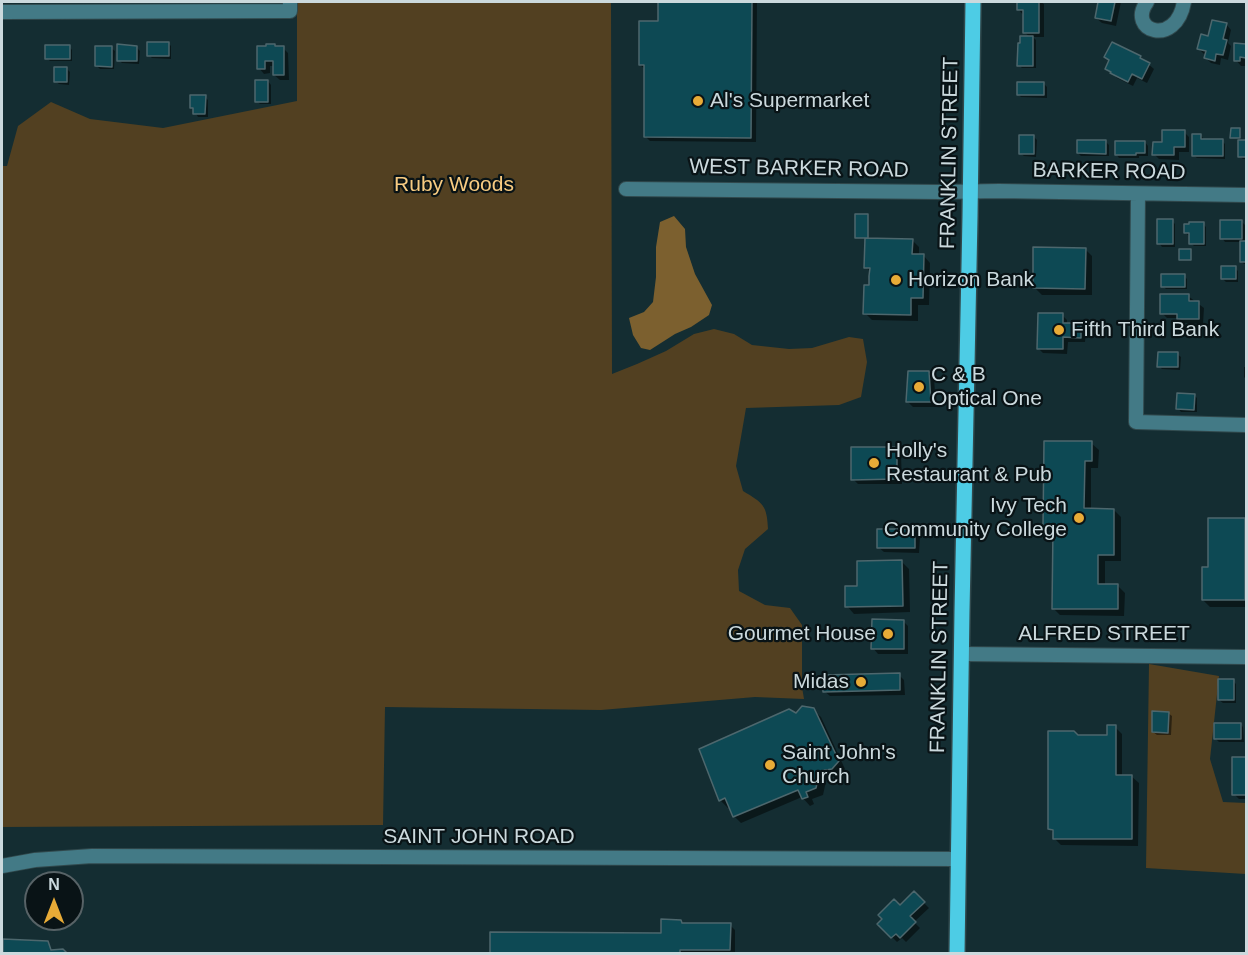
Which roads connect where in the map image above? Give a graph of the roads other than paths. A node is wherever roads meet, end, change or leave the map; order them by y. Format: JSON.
{"nodes":[{"id":1,"x":973,"y":2,"type":"edge"},
{"id":2,"x":1147,"y":2,"type":"edge"},
{"id":3,"x":1184,"y":2,"type":"edge"},
{"id":4,"x":290,"y":6,"type":"edge"},
{"id":5,"x":2,"y":12,"type":"edge"},
{"id":6,"x":626,"y":189,"type":"dead end"},
{"id":7,"x":970,"y":191,"type":"junction"},
{"id":8,"x":1138,"y":194,"type":"junction"},
{"id":9,"x":1246,"y":195,"type":"edge"},
{"id":10,"x":1246,"y":425,"type":"edge"},
{"id":11,"x":962,"y":654,"type":"junction"},
{"id":12,"x":1246,"y":657,"type":"edge"},
{"id":13,"x":957,"y":860,"type":"junction"},
{"id":14,"x":2,"y":866,"type":"edge"},
{"id":15,"x":957,"y":954,"type":"edge"}],
"edges":[{"from":1,"to":7,"type":"main road","name":"FRANKLIN STREET"},
{"from":2,"to":3,"type":"street"},
{"from":4,"to":5,"type":"street"},
{"from":6,"to":7,"type":"street","name":"WEST BARKER ROAD"},
{"from":7,"to":8,"type":"street","name":"BARKER ROAD"},
{"from":7,"to":11,"type":"main road","name":"FRANKLIN STREET"},
{"from":8,"to":9,"type":"street","name":"BARKER ROAD"},
{"from":8,"to":10,"type":"street"},
{"from":11,"to":12,"type":"street","name":"ALFRED STREET"},
{"from":11,"to":13,"type":"main road","name":"FRANKLIN STREET"},
{"from":13,"to":14,"type":"street","name":"SAINT JOHN ROAD"},
{"from":13,"to":15,"type":"main road","name":"FRANKLIN STREET"}]}
